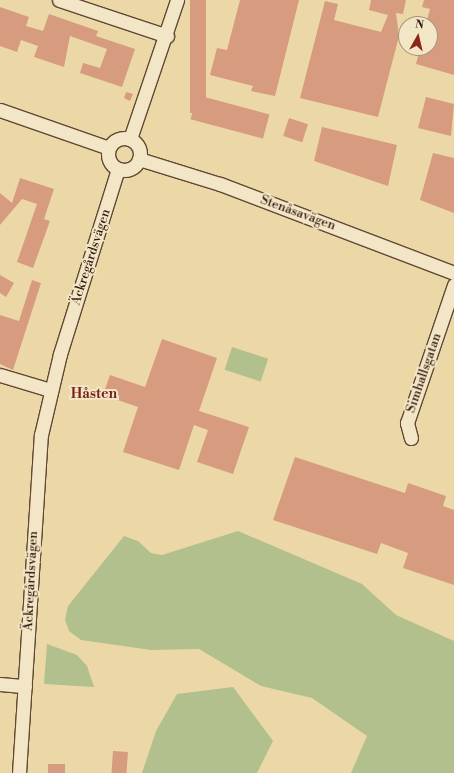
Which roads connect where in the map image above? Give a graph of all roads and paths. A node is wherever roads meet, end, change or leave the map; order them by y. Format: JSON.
{"nodes":[{"id":1,"x":59,"y":0,"type":"edge"},
{"id":2,"x":177,"y":0,"type":"edge"},
{"id":3,"x":167,"y":36,"type":"junction"},
{"id":4,"x":0,"y":110,"type":"edge"},
{"id":5,"x":130,"y":139,"type":"junction"},
{"id":6,"x":109,"y":148,"type":"junction"},
{"id":7,"x":139,"y":159,"type":"junction"},
{"id":8,"x":118,"y":169,"type":"junction"},
{"id":9,"x":454,"y":273,"type":"edge"},
{"id":10,"x":454,"y":285,"type":"edge"},
{"id":11,"x":0,"y":375,"type":"edge"},
{"id":12,"x":50,"y":390,"type":"junction"},
{"id":13,"x":411,"y":438,"type":"dead end"},
{"id":14,"x":6,"y":685,"type":"edge"},
{"id":15,"x":25,"y":686,"type":"junction"},
{"id":16,"x":19,"y":773,"type":"edge"}],
"edges":[{"from":1,"to":3,"type":"street"},
{"from":2,"to":3,"type":"street"},
{"from":3,"to":5,"type":"street"},
{"from":4,"to":6,"type":"street"},
{"from":5,"to":6,"type":"street"},
{"from":5,"to":7,"type":"street"},
{"from":6,"to":8,"type":"street"},
{"from":7,"to":8,"type":"street"},
{"from":7,"to":9,"type":"street","name":"Stenåsavägen"},
{"from":8,"to":12,"type":"street","name":"Äckregårdsvägen"},
{"from":10,"to":13,"type":"street","name":"Simhallsgatan"},
{"from":11,"to":12,"type":"street"},
{"from":12,"to":15,"type":"street","name":"Äckregårdsvägen"},
{"from":14,"to":15,"type":"street"},
{"from":15,"to":16,"type":"street","name":"Äckregårdsvägen"}]}
